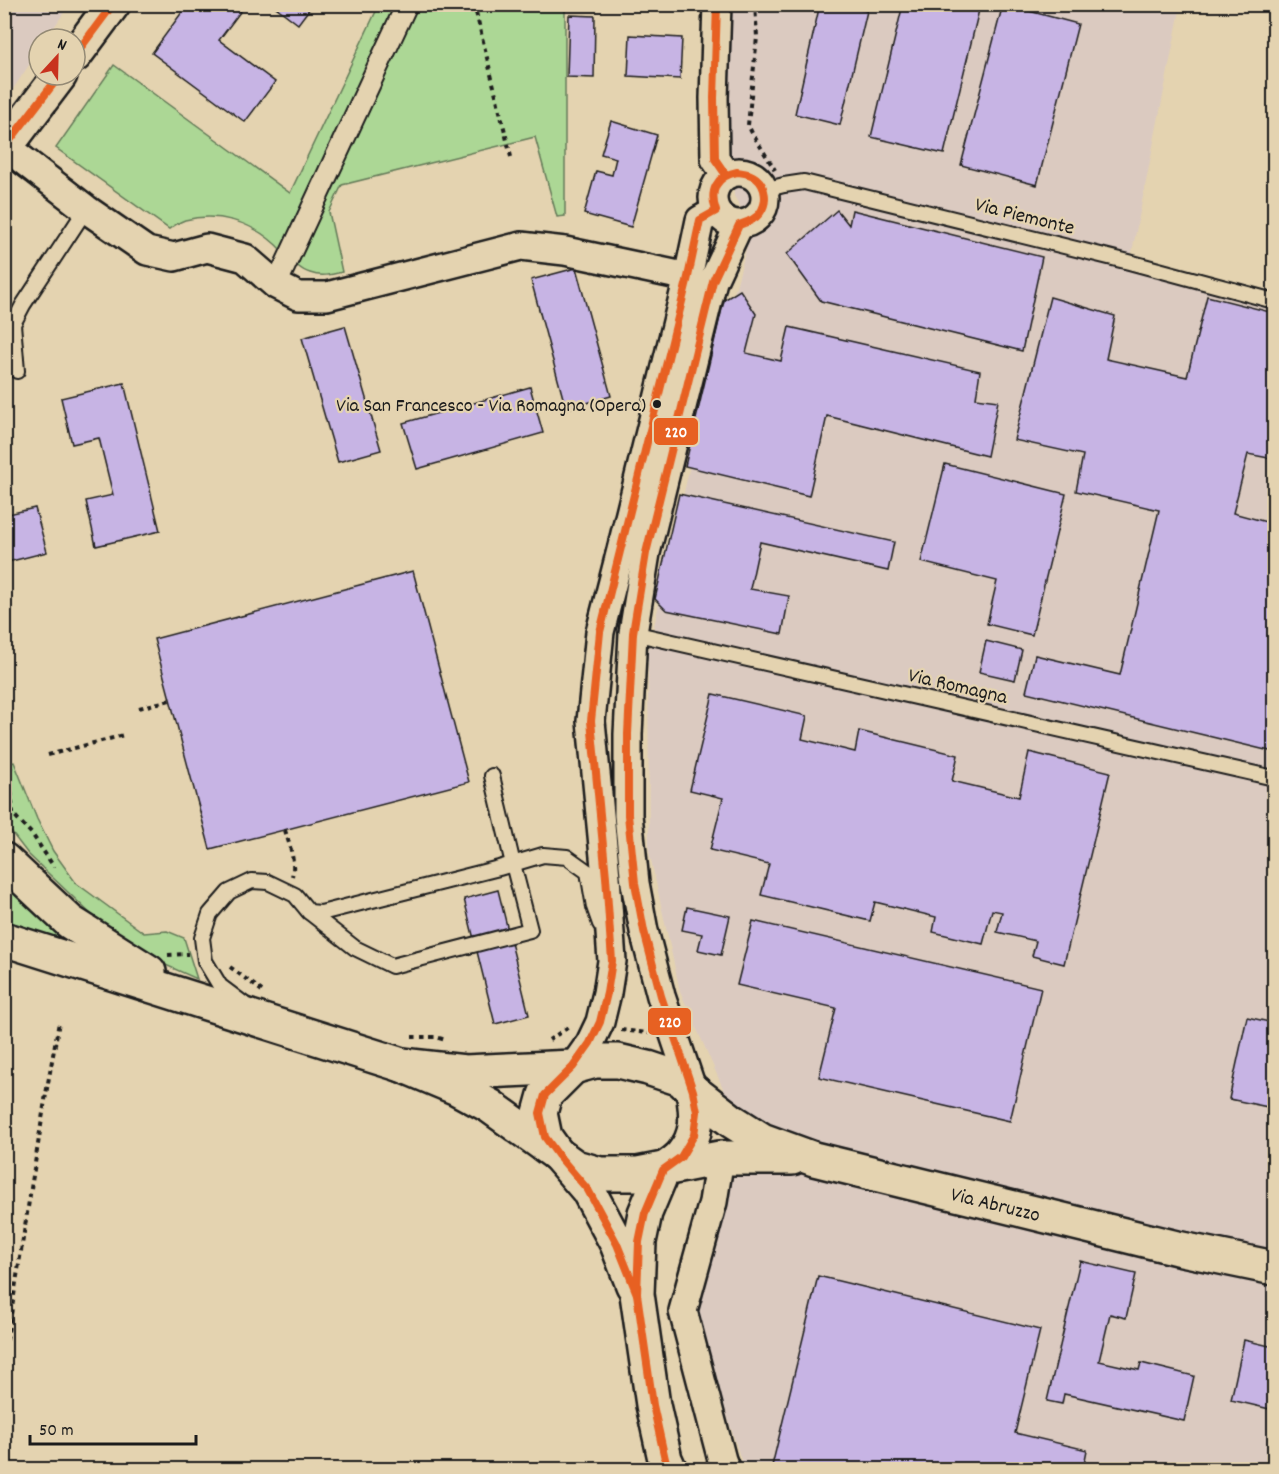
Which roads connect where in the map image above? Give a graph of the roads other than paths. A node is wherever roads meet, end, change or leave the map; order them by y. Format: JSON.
{"nodes":[{"id":1,"x":86,"y":4,"type":"edge"},
{"id":2,"x":113,"y":4,"type":"edge"},
{"id":3,"x":407,"y":4,"type":"edge"},
{"id":4,"x":717,"y":4,"type":"edge"},
{"id":5,"x":69,"y":27,"type":"edge"},
{"id":6,"x":87,"y":39,"type":"edge"},
{"id":7,"x":30,"y":87,"type":"edge"},
{"id":8,"x":50,"y":87,"type":"edge"},
{"id":9,"x":5,"y":138,"type":"edge"},
{"id":10,"x":726,"y":176,"type":"junction"},
{"id":11,"x":774,"y":188,"type":"junction"},
{"id":12,"x":86,"y":209,"type":"junction"},
{"id":13,"x":716,"y":210,"type":"junction"},
{"id":14,"x":739,"y":225,"type":"junction"},
{"id":15,"x":688,"y":277,"type":"junction"},
{"id":16,"x":276,"y":285,"type":"junction"},
{"id":17,"x":1275,"y":301,"type":"edge"},
{"id":18,"x":18,"y":372,"type":"dead end"},
{"id":19,"x":633,"y":633,"type":"junction"},
{"id":20,"x":492,"y":776,"type":"dead end"},
{"id":21,"x":1275,"y":778,"type":"edge"},
{"id":22,"x":4,"y":860,"type":"edge"},
{"id":23,"x":513,"y":864,"type":"junction"},
{"id":24,"x":309,"y":912,"type":"junction"},
{"id":25,"x":4,"y":939,"type":"edge"},
{"id":26,"x":612,"y":961,"type":"junction"},
{"id":27,"x":186,"y":996,"type":"junction"},
{"id":28,"x":266,"y":1008,"type":"junction"},
{"id":29,"x":403,"y":1051,"type":"junction"},
{"id":30,"x":573,"y":1067,"type":"junction"},
{"id":31,"x":693,"y":1091,"type":"junction"},
{"id":32,"x":558,"y":1155,"type":"junction"},
{"id":33,"x":720,"y":1158,"type":"junction"},
{"id":34,"x":814,"y":1159,"type":"junction"},
{"id":35,"x":663,"y":1170,"type":"junction"},
{"id":36,"x":1275,"y":1268,"type":"edge"},
{"id":37,"x":637,"y":1294,"type":"junction"},
{"id":38,"x":670,"y":1470,"type":"edge"},
{"id":39,"x":726,"y":1470,"type":"edge"}],
"edges":[{"from":1,"to":5,"type":"main road"},
{"from":2,"to":6,"type":"main road"},
{"from":3,"to":16,"type":"street"},
{"from":4,"to":10,"type":"street"},
{"from":7,"to":9,"type":"main road"},
{"from":8,"to":9,"type":"main road"},
{"from":9,"to":12,"type":"street"},
{"from":10,"to":11,"type":"street"},
{"from":10,"to":13,"type":"street"},
{"from":11,"to":14,"type":"street"},
{"from":11,"to":17,"type":"lane","name":"Via Piemonte"},
{"from":12,"to":16,"type":"street"},
{"from":12,"to":18,"type":"lane"},
{"from":13,"to":14,"type":"street"},
{"from":13,"to":15,"type":"street"},
{"from":14,"to":19,"type":"street"},
{"from":15,"to":16,"type":"street"},
{"from":15,"to":26,"type":"street"},
{"from":19,"to":21,"type":"lane","name":"Via Romagna"},
{"from":19,"to":31,"type":"street"},
{"from":20,"to":23,"type":"lane"},
{"from":22,"to":27,"type":"main road"},
{"from":23,"to":24,"type":"lane"},
{"from":23,"to":24,"type":"lane"},
{"from":23,"to":26,"type":"lane"},
{"from":24,"to":28,"type":"lane"},
{"from":25,"to":27,"type":"main road"},
{"from":26,"to":30,"type":"street"},
{"from":27,"to":28,"type":"main road"},
{"from":28,"to":29,"type":"main road"},
{"from":29,"to":30,"type":"main road"},
{"from":29,"to":32,"type":"main road"},
{"from":30,"to":31,"type":"main road"},
{"from":30,"to":32,"type":"main road"},
{"from":31,"to":34,"type":"main road","name":"Via Abruzzo"},
{"from":31,"to":35,"type":"main road"},
{"from":32,"to":35,"type":"main road"},
{"from":32,"to":37,"type":"main road"},
{"from":33,"to":34,"type":"main road","name":"Via Abruzzo"},
{"from":33,"to":35,"type":"main road","name":"Via Abruzzo"},
{"from":33,"to":39,"type":"street"},
{"from":34,"to":36,"type":"main road","name":"Via Abruzzo"},
{"from":35,"to":37,"type":"main road"},
{"from":37,"to":38,"type":"main road"}]}
